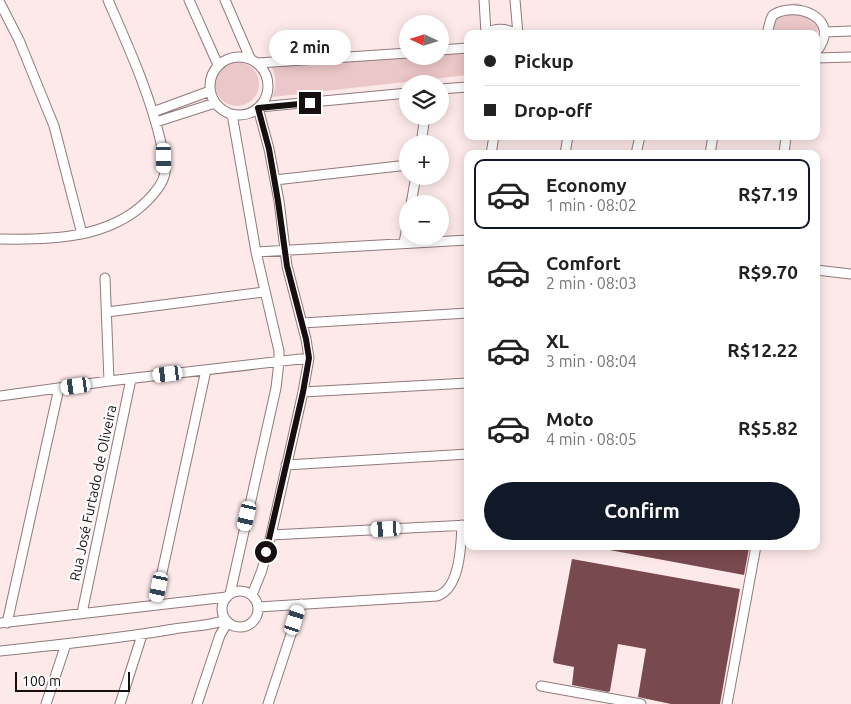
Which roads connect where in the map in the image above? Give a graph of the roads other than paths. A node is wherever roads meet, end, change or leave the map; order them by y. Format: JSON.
{"nodes":[{"id":1,"x":108,"y":0,"type":"edge"},
{"id":2,"x":189,"y":0,"type":"edge"},
{"id":3,"x":224,"y":0,"type":"edge"},
{"id":4,"x":484,"y":0,"type":"edge"},
{"id":5,"x":515,"y":0,"type":"edge"},
{"id":6,"x":0,"y":3,"type":"edge"},
{"id":7,"x":778,"y":5,"type":"edge"},
{"id":8,"x":485,"y":30,"type":"edge"},
{"id":9,"x":492,"y":30,"type":"edge"},
{"id":10,"x":507,"y":30,"type":"edge"},
{"id":11,"x":517,"y":30,"type":"edge"},
{"id":12,"x":768,"y":30,"type":"edge"},
{"id":13,"x":851,"y":31,"type":"edge"},
{"id":14,"x":825,"y":32,"type":"junction"},
{"id":15,"x":820,"y":47,"type":"edge"},
{"id":16,"x":464,"y":48,"type":"edge"},
{"id":17,"x":449,"y":49,"type":"edge"},
{"id":18,"x":399,"y":53,"type":"edge"},
{"id":19,"x":851,"y":57,"type":"edge"},
{"id":20,"x":820,"y":58,"type":"edge"},
{"id":21,"x":254,"y":61,"type":"junction"},
{"id":22,"x":218,"y":65,"type":"junction"},
{"id":23,"x":464,"y":86,"type":"edge"},
{"id":24,"x":449,"y":88,"type":"edge"},
{"id":25,"x":210,"y":92,"type":"junction"},
{"id":26,"x":399,"y":94,"type":"edge"},
{"id":27,"x":215,"y":103,"type":"junction"},
{"id":28,"x":258,"y":108,"type":"junction"},
{"id":29,"x":153,"y":112,"type":"junction"},
{"id":30,"x":232,"y":114,"type":"junction"},
{"id":31,"x":156,"y":122,"type":"junction"},
{"id":32,"x":399,"y":166,"type":"edge"},
{"id":33,"x":275,"y":180,"type":"junction"},
{"id":34,"x":82,"y":234,"type":"junction"},
{"id":35,"x":0,"y":240,"type":"edge"},
{"id":36,"x":464,"y":240,"type":"edge"},
{"id":37,"x":449,"y":241,"type":"edge"},
{"id":38,"x":399,"y":243,"type":"edge"},
{"id":39,"x":284,"y":250,"type":"junction"},
{"id":40,"x":256,"y":252,"type":"junction"},
{"id":41,"x":820,"y":270,"type":"edge"},
{"id":42,"x":851,"y":274,"type":"edge"},
{"id":43,"x":105,"y":278,"type":"dead end"},
{"id":44,"x":264,"y":292,"type":"junction"},
{"id":45,"x":107,"y":312,"type":"junction"},
{"id":46,"x":464,"y":313,"type":"edge"},
{"id":47,"x":302,"y":323,"type":"junction"},
{"id":48,"x":309,"y":358,"type":"junction"},
{"id":49,"x":280,"y":362,"type":"junction"},
{"id":50,"x":206,"y":370,"type":"junction"},
{"id":51,"x":131,"y":379,"type":"junction"},
{"id":52,"x":109,"y":381,"type":"junction"},
{"id":53,"x":464,"y":383,"type":"edge"},
{"id":54,"x":59,"y":388,"type":"junction"},
{"id":55,"x":303,"y":392,"type":"junction"},
{"id":56,"x":0,"y":396,"type":"edge"},
{"id":57,"x":464,"y":454,"type":"edge"},
{"id":58,"x":286,"y":465,"type":"junction"},
{"id":59,"x":464,"y":525,"type":"edge"},
{"id":60,"x":464,"y":529,"type":"edge"},
{"id":61,"x":271,"y":535,"type":"junction"},
{"id":62,"x":755,"y":550,"type":"edge"},
{"id":63,"x":228,"y":595,"type":"junction"},
{"id":64,"x":252,"y":596,"type":"junction"},
{"id":65,"x":301,"y":604,"type":"junction"},
{"id":66,"x":155,"y":605,"type":"junction"},
{"id":67,"x":258,"y":607,"type":"junction"},
{"id":68,"x":82,"y":613,"type":"junction"},
{"id":69,"x":227,"y":621,"type":"junction"},
{"id":70,"x":3,"y":623,"type":"edge"},
{"id":71,"x":142,"y":635,"type":"junction"},
{"id":72,"x":66,"y":644,"type":"junction"},
{"id":73,"x":0,"y":651,"type":"edge"},
{"id":74,"x":541,"y":686,"type":"dead end"},
{"id":75,"x":46,"y":704,"type":"edge"},
{"id":76,"x":120,"y":704,"type":"edge"},
{"id":77,"x":197,"y":704,"type":"edge"},
{"id":78,"x":268,"y":704,"type":"edge"},
{"id":79,"x":640,"y":704,"type":"edge"},
{"id":80,"x":727,"y":704,"type":"edge"}],
"edges":[{"from":1,"to":29,"type":"street"},
{"from":2,"to":22,"type":"street"},
{"from":3,"to":21,"type":"street"},
{"from":4,"to":8,"type":"street"},
{"from":5,"to":11,"type":"street"},
{"from":6,"to":34,"type":"street"},
{"from":7,"to":12,"type":"street"},
{"from":7,"to":14,"type":"street"},
{"from":9,"to":10,"type":"street"},
{"from":13,"to":14,"type":"street"},
{"from":14,"to":15,"type":"street"},
{"from":16,"to":17,"type":"street"},
{"from":18,"to":21,"type":"street"},
{"from":19,"to":20,"type":"street"},
{"from":21,"to":22,"type":"street"},
{"from":21,"to":28,"type":"street"},
{"from":22,"to":25,"type":"street"},
{"from":23,"to":24,"type":"street"},
{"from":25,"to":27,"type":"street"},
{"from":25,"to":29,"type":"street"},
{"from":26,"to":28,"type":"street"},
{"from":27,"to":30,"type":"street"},
{"from":27,"to":31,"type":"street"},
{"from":28,"to":30,"type":"street"},
{"from":28,"to":33,"type":"street"},
{"from":29,"to":31,"type":"street"},
{"from":30,"to":40,"type":"street"},
{"from":31,"to":34,"type":"street"},
{"from":32,"to":33,"type":"street"},
{"from":33,"to":39,"type":"street"},
{"from":34,"to":35,"type":"street"},
{"from":36,"to":37,"type":"street"},
{"from":38,"to":39,"type":"street"},
{"from":39,"to":40,"type":"street"},
{"from":39,"to":47,"type":"street"},
{"from":40,"to":44,"type":"street"},
{"from":41,"to":42,"type":"street"},
{"from":43,"to":45,"type":"street"},
{"from":44,"to":45,"type":"street"},
{"from":44,"to":49,"type":"street"},
{"from":45,"to":52,"type":"street"},
{"from":46,"to":47,"type":"street"},
{"from":47,"to":48,"type":"street"},
{"from":48,"to":49,"type":"street"},
{"from":48,"to":55,"type":"street"},
{"from":49,"to":50,"type":"street"},
{"from":49,"to":63,"type":"street"},
{"from":50,"to":51,"type":"street"},
{"from":50,"to":66,"type":"street"},
{"from":51,"to":52,"type":"street"},
{"from":51,"to":68,"type":"street","name":"Rua José Furtado de Oliveira"},
{"from":52,"to":54,"type":"street"},
{"from":53,"to":55,"type":"street"},
{"from":54,"to":56,"type":"street"},
{"from":54,"to":70,"type":"street"},
{"from":55,"to":58,"type":"street"},
{"from":57,"to":58,"type":"street"},
{"from":58,"to":61,"type":"street"},
{"from":59,"to":61,"type":"street"},
{"from":60,"to":65,"type":"street"},
{"from":61,"to":64,"type":"street"},
{"from":62,"to":80,"type":"street"},
{"from":63,"to":64,"type":"street"},
{"from":63,"to":66,"type":"street"},
{"from":63,"to":69,"type":"street"},
{"from":64,"to":67,"type":"street"},
{"from":65,"to":67,"type":"street"},
{"from":65,"to":78,"type":"street"},
{"from":66,"to":68,"type":"street"},
{"from":67,"to":69,"type":"street"},
{"from":68,"to":70,"type":"street"},
{"from":69,"to":71,"type":"street"},
{"from":69,"to":77,"type":"street"},
{"from":71,"to":72,"type":"street"},
{"from":71,"to":76,"type":"street"},
{"from":72,"to":73,"type":"street"},
{"from":72,"to":75,"type":"street"},
{"from":74,"to":79,"type":"street"}]}
